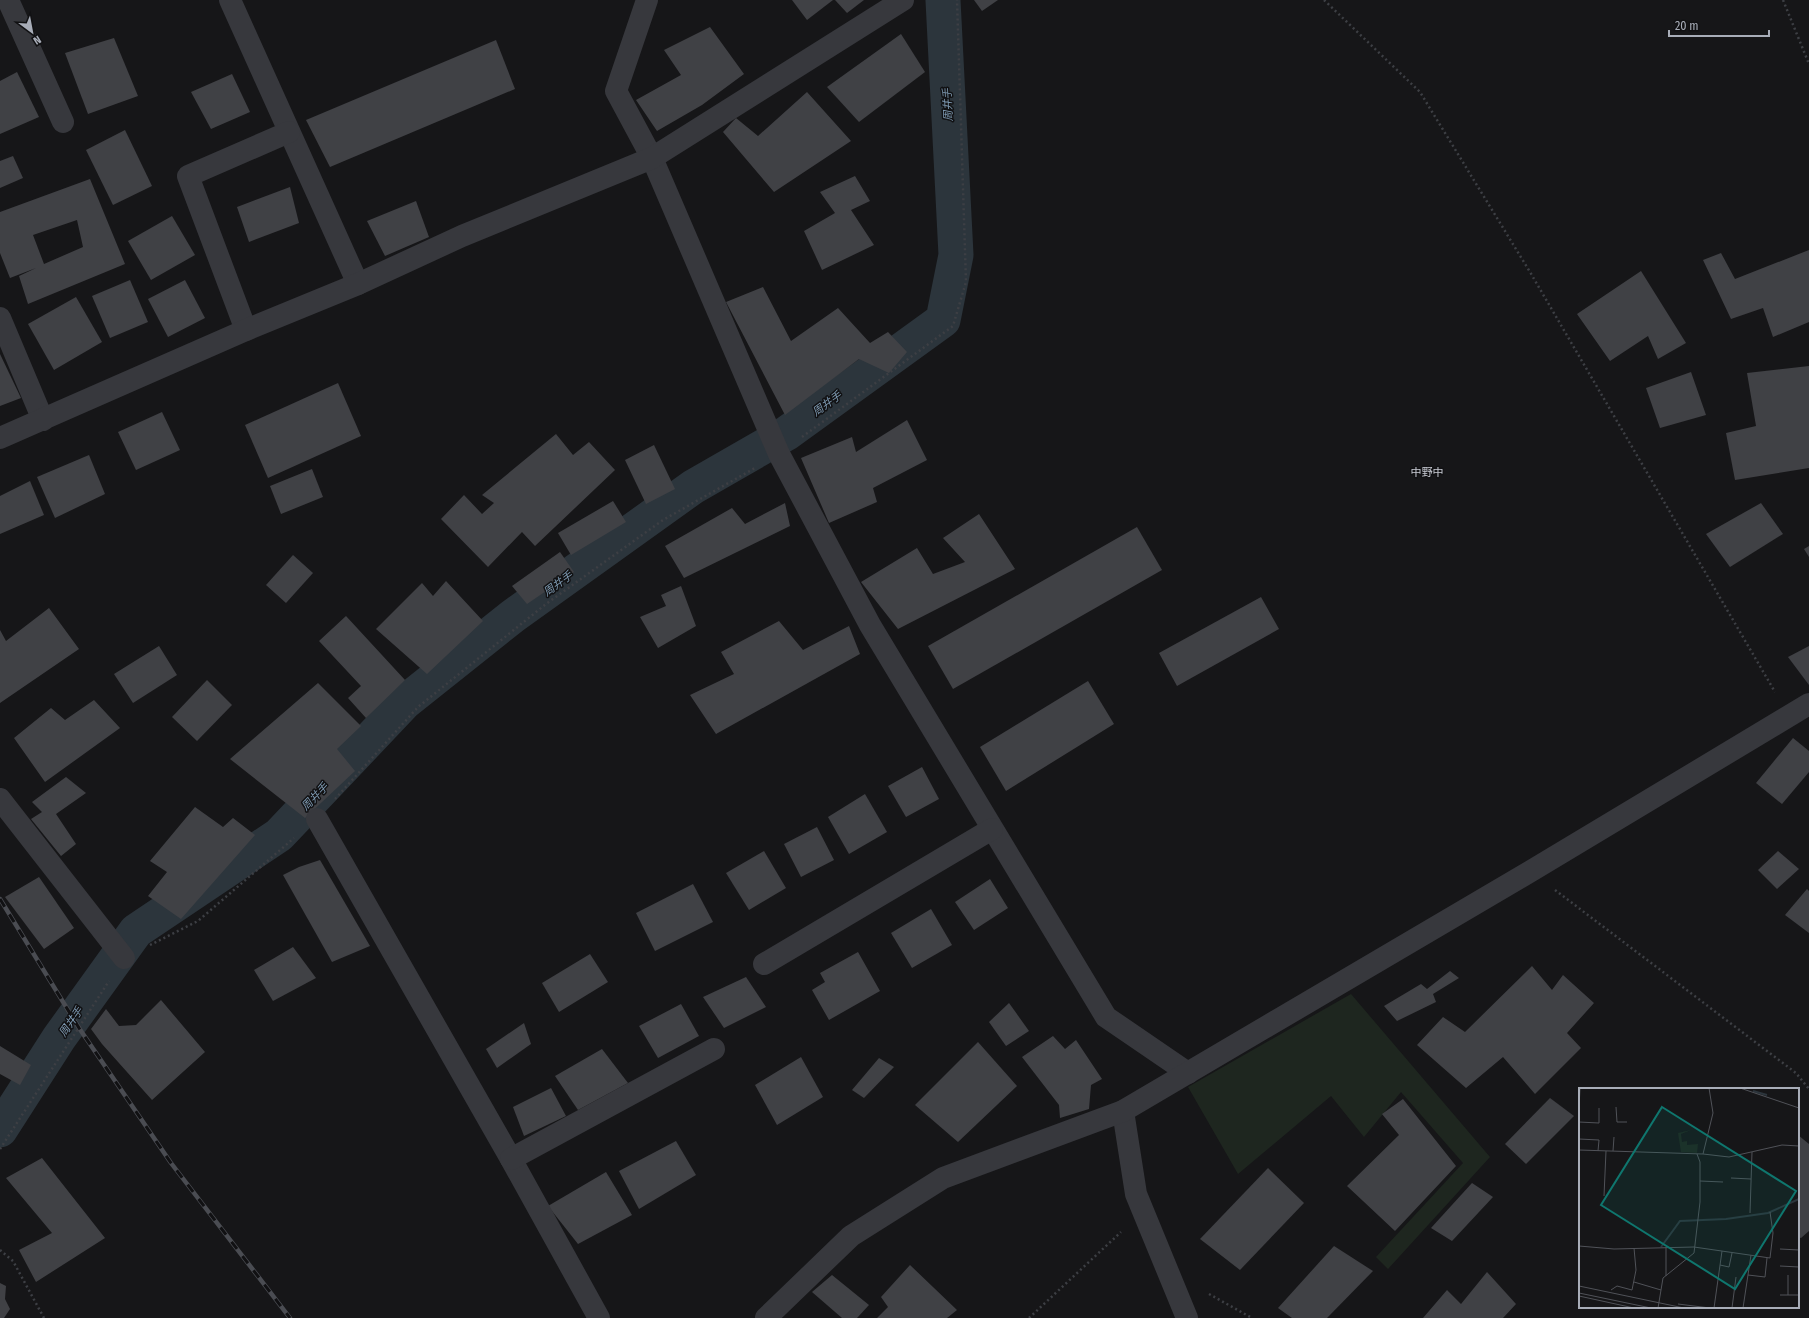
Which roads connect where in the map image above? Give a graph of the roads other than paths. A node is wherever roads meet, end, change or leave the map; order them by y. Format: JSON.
{"nodes":[{"id":1,"x":8,"y":0,"type":"edge"},
{"id":2,"x":230,"y":0,"type":"edge"},
{"id":3,"x":647,"y":0,"type":"edge"},
{"id":4,"x":903,"y":0,"type":"edge"},
{"id":5,"x":62,"y":122,"type":"dead end"},
{"id":6,"x":289,"y":132,"type":"junction"},
{"id":7,"x":652,"y":158,"type":"junction"},
{"id":8,"x":358,"y":284,"type":"junction"},
{"id":9,"x":0,"y":318,"type":"edge"},
{"id":10,"x":246,"y":330,"type":"junction"},
{"id":11,"x":43,"y":420,"type":"junction"},
{"id":12,"x":0,"y":438,"type":"edge"},
{"id":13,"x":1809,"y":704,"type":"edge"},
{"id":14,"x":0,"y":799,"type":"edge"},
{"id":15,"x":317,"y":819,"type":"road end"},
{"id":16,"x":992,"y":829,"type":"junction"},
{"id":17,"x":124,"y":958,"type":"road end"},
{"id":18,"x":764,"y":964,"type":"dead end"},
{"id":19,"x":714,"y":1050,"type":"dead end"},
{"id":20,"x":1188,"y":1073,"type":"junction"},
{"id":21,"x":1123,"y":1111,"type":"junction"},
{"id":22,"x":511,"y":1159,"type":"junction"},
{"id":23,"x":599,"y":1318,"type":"edge"},
{"id":24,"x":766,"y":1318,"type":"edge"},
{"id":25,"x":1187,"y":1318,"type":"edge"}],
"edges":[{"from":1,"to":5,"type":"street"},
{"from":2,"to":6,"type":"street"},
{"from":3,"to":7,"type":"street"},
{"from":4,"to":7,"type":"street"},
{"from":6,"to":8,"type":"street"},
{"from":6,"to":10,"type":"street"},
{"from":7,"to":8,"type":"street"},
{"from":7,"to":16,"type":"street"},
{"from":8,"to":10,"type":"street"},
{"from":9,"to":11,"type":"street"},
{"from":10,"to":11,"type":"street"},
{"from":11,"to":12,"type":"street"},
{"from":13,"to":20,"type":"street"},
{"from":14,"to":17,"type":"street"},
{"from":15,"to":22,"type":"street"},
{"from":16,"to":18,"type":"street"},
{"from":16,"to":20,"type":"street"},
{"from":19,"to":22,"type":"street"},
{"from":20,"to":21,"type":"street"},
{"from":21,"to":24,"type":"street"},
{"from":21,"to":25,"type":"street"},
{"from":22,"to":23,"type":"street"}]}
